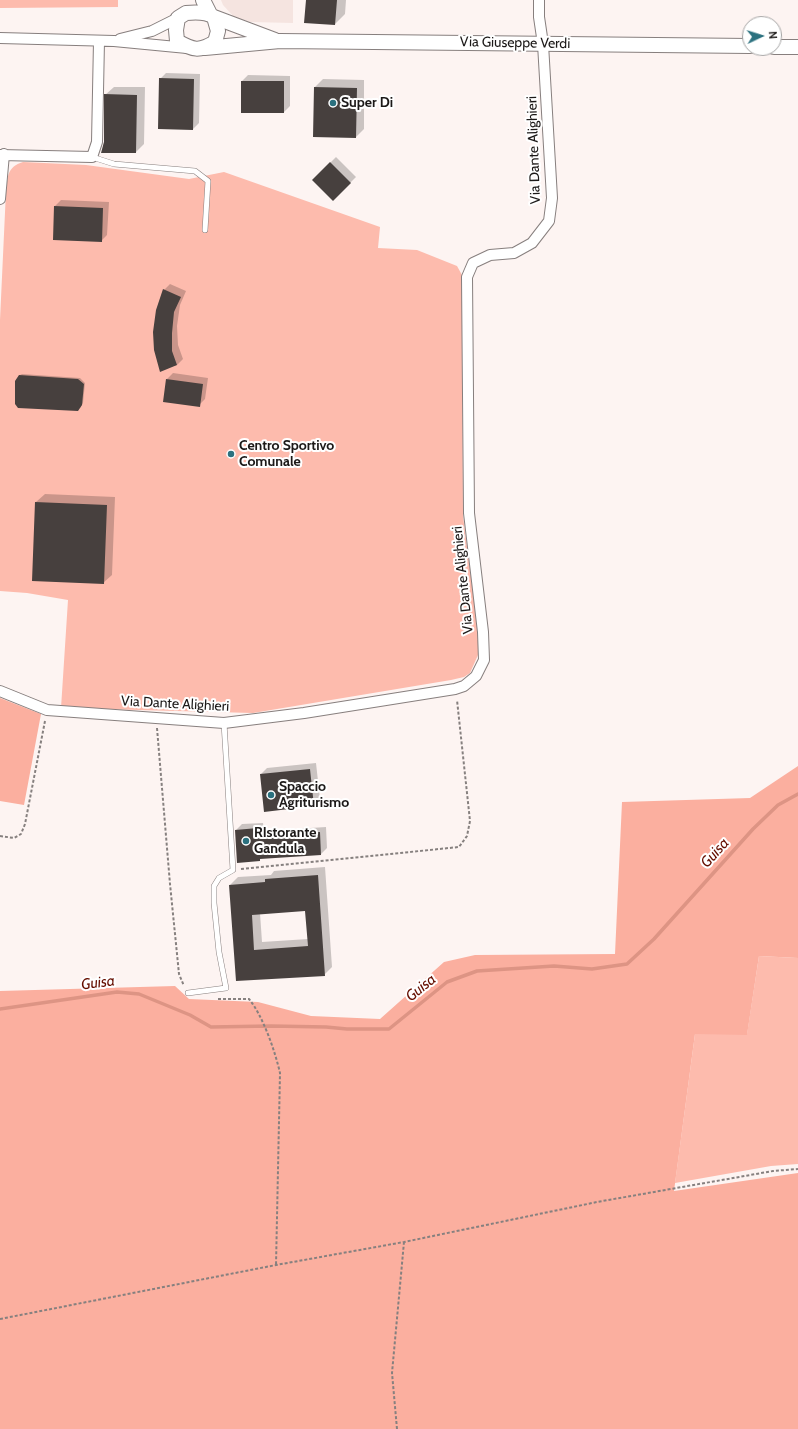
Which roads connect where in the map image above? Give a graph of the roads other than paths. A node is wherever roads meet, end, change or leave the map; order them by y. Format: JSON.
{"nodes":[{"id":1,"x":187,"y":0,"type":"edge"},
{"id":2,"x":203,"y":0,"type":"edge"},
{"id":3,"x":539,"y":0,"type":"edge"},
{"id":4,"x":212,"y":16,"type":"junction"},
{"id":5,"x":179,"y":17,"type":"junction"},
{"id":6,"x":0,"y":38,"type":"edge"},
{"id":7,"x":99,"y":41,"type":"junction"},
{"id":8,"x":114,"y":41,"type":"junction"},
{"id":9,"x":280,"y":41,"type":"junction"},
{"id":10,"x":544,"y":44,"type":"junction"},
{"id":11,"x":742,"y":46,"type":"edge"},
{"id":12,"x":782,"y":47,"type":"edge"},
{"id":13,"x":798,"y":47,"type":"edge"},
{"id":14,"x":198,"y":48,"type":"junction"},
{"id":15,"x":2,"y":154,"type":"edge"},
{"id":16,"x":92,"y":157,"type":"junction"},
{"id":17,"x":0,"y":199,"type":"edge"},
{"id":18,"x":205,"y":230,"type":"dead end"},
{"id":19,"x":0,"y":691,"type":"edge"},
{"id":20,"x":224,"y":723,"type":"junction"},
{"id":21,"x":188,"y":993,"type":"road end"}],
"edges":[{"from":1,"to":5,"type":"street"},
{"from":2,"to":4,"type":"street"},
{"from":3,"to":10,"type":"street","name":"Via Dante Alighieri"},
{"from":4,"to":5,"type":"street"},
{"from":4,"to":9,"type":"street","name":"Via Giuseppe Verdi"},
{"from":4,"to":14,"type":"street"},
{"from":5,"to":8,"type":"street","name":"Via Giuseppe Verdi"},
{"from":5,"to":14,"type":"street"},
{"from":6,"to":7,"type":"street","name":"Via Giuseppe Verdi"},
{"from":7,"to":8,"type":"street","name":"Via Giuseppe Verdi"},
{"from":7,"to":16,"type":"street"},
{"from":8,"to":14,"type":"street","name":"Via Giuseppe Verdi"},
{"from":9,"to":10,"type":"street","name":"Via Giuseppe Verdi"},
{"from":9,"to":14,"type":"street","name":"Via Giuseppe Verdi"},
{"from":10,"to":11,"type":"street","name":"Via Giuseppe Verdi"},
{"from":10,"to":20,"type":"street","name":"Via Dante Alighieri"},
{"from":12,"to":13,"type":"street"},
{"from":15,"to":16,"type":"street"},
{"from":15,"to":17,"type":"street"},
{"from":16,"to":18,"type":"lane"},
{"from":19,"to":20,"type":"street","name":"Via Dante Alighieri"},
{"from":20,"to":21,"type":"lane"}]}
